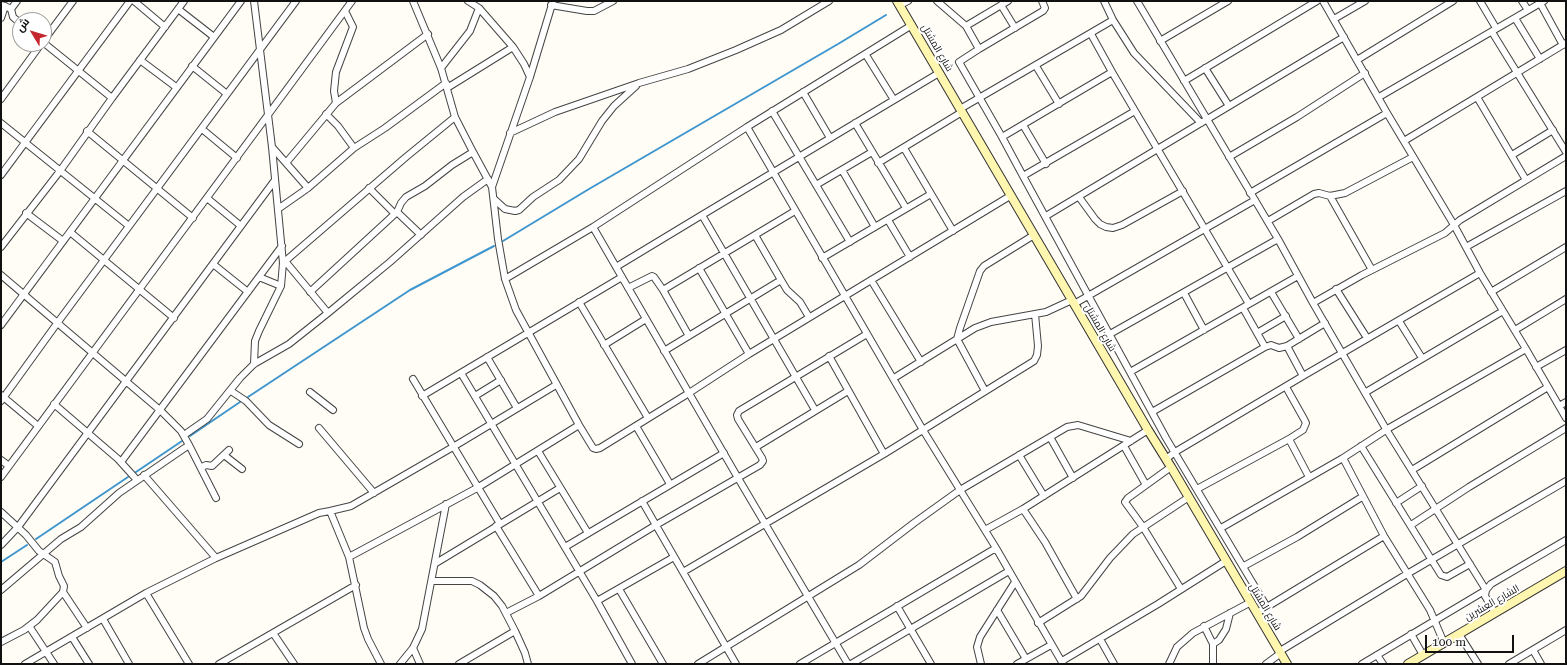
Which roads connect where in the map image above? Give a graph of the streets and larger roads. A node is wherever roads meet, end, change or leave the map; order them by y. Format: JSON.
{"nodes":[{"id":1,"x":17,"y":1,"type":"edge"},
{"id":2,"x":73,"y":1,"type":"edge"},
{"id":3,"x":130,"y":1,"type":"edge"},
{"id":4,"x":134,"y":1,"type":"edge"},
{"id":5,"x":184,"y":1,"type":"edge"},
{"id":6,"x":241,"y":1,"type":"edge"},
{"id":7,"x":254,"y":1,"type":"edge"},
{"id":8,"x":296,"y":1,"type":"edge"},
{"id":9,"x":352,"y":1,"type":"edge"},
{"id":10,"x":413,"y":1,"type":"edge"},
{"id":11,"x":468,"y":1,"type":"edge"},
{"id":12,"x":613,"y":1,"type":"edge"},
{"id":13,"x":829,"y":1,"type":"edge"},
{"id":14,"x":908,"y":1,"type":"edge"},
{"id":15,"x":937,"y":1,"type":"edge"},
{"id":16,"x":1008,"y":1,"type":"edge"},
{"id":17,"x":1042,"y":1,"type":"edge"},
{"id":18,"x":1104,"y":1,"type":"edge"},
{"id":19,"x":1138,"y":1,"type":"edge"},
{"id":20,"x":1228,"y":1,"type":"edge"},
{"id":21,"x":1317,"y":1,"type":"edge"},
{"id":22,"x":1323,"y":1,"type":"edge"},
{"id":23,"x":1366,"y":1,"type":"edge"},
{"id":24,"x":1453,"y":1,"type":"edge"},
{"id":25,"x":1480,"y":1,"type":"edge"},
{"id":26,"x":1522,"y":1,"type":"edge"},
{"id":27,"x":1542,"y":2,"type":"edge"},
{"id":28,"x":552,"y":3,"type":"edge"},
{"id":29,"x":898,"y":3,"type":"edge"},
{"id":30,"x":1001,"y":5,"type":"junction"},
{"id":31,"x":6,"y":6,"type":"edge"},
{"id":32,"x":479,"y":8,"type":"junction"},
{"id":33,"x":178,"y":9,"type":"junction"},
{"id":34,"x":1528,"y":10,"type":"junction"},
{"id":35,"x":345,"y":11,"type":"junction"},
{"id":36,"x":12,"y":15,"type":"edge"},
{"id":37,"x":1,"y":18,"type":"edge"},
{"id":38,"x":1516,"y":18,"type":"junction"},
{"id":39,"x":1334,"y":19,"type":"junction"},
{"id":40,"x":1113,"y":20,"type":"junction"},
{"id":41,"x":912,"y":25,"type":"junction"},
{"id":42,"x":966,"y":26,"type":"junction"},
{"id":43,"x":165,"y":27,"type":"junction"},
{"id":44,"x":1015,"y":28,"type":"junction"},
{"id":45,"x":52,"y":30,"type":"edge"},
{"id":46,"x":1494,"y":30,"type":"junction"},
{"id":47,"x":428,"y":34,"type":"junction"},
{"id":48,"x":1091,"y":34,"type":"junction"},
{"id":49,"x":214,"y":36,"type":"junction"},
{"id":50,"x":1344,"y":37,"type":"junction"},
{"id":51,"x":1160,"y":41,"type":"junction"},
{"id":52,"x":1565,"y":44,"type":"edge"},
{"id":53,"x":513,"y":47,"type":"junction"},
{"id":54,"x":52,"y":48,"type":"edge"},
{"id":55,"x":979,"y":49,"type":"junction"},
{"id":56,"x":260,"y":50,"type":"junction"},
{"id":57,"x":35,"y":52,"type":"edge"},
{"id":58,"x":866,"y":54,"type":"junction"},
{"id":59,"x":1540,"y":59,"type":"junction"},
{"id":60,"x":140,"y":60,"type":"junction"},
{"id":61,"x":1357,"y":60,"type":"junction"},
{"id":62,"x":192,"y":66,"type":"junction"},
{"id":63,"x":1036,"y":66,"type":"junction"},
{"id":64,"x":441,"y":68,"type":"junction"},
{"id":65,"x":1205,"y":68,"type":"junction"},
{"id":66,"x":79,"y":71,"type":"junction"},
{"id":67,"x":1112,"y":72,"type":"junction"},
{"id":68,"x":1365,"y":72,"type":"junction"},
{"id":69,"x":939,"y":73,"type":"junction"},
{"id":70,"x":1517,"y":73,"type":"junction"},
{"id":71,"x":530,"y":77,"type":"junction"},
{"id":72,"x":1184,"y":81,"type":"junction"},
{"id":73,"x":639,"y":83,"type":"junction"},
{"id":74,"x":446,"y":85,"type":"junction"},
{"id":75,"x":176,"y":87,"type":"junction"},
{"id":76,"x":803,"y":92,"type":"junction"},
{"id":77,"x":227,"y":94,"type":"junction"},
{"id":78,"x":1379,"y":97,"type":"junction"},
{"id":79,"x":1477,"y":97,"type":"junction"},
{"id":80,"x":112,"y":98,"type":"junction"},
{"id":81,"x":980,"y":98,"type":"junction"},
{"id":82,"x":1,"y":99,"type":"edge"},
{"id":83,"x":894,"y":100,"type":"junction"},
{"id":84,"x":336,"y":103,"type":"junction"},
{"id":85,"x":1059,"y":104,"type":"junction"},
{"id":86,"x":1229,"y":106,"type":"junction"},
{"id":87,"x":772,"y":111,"type":"junction"},
{"id":88,"x":961,"y":111,"type":"junction"},
{"id":89,"x":1135,"y":111,"type":"junction"},
{"id":90,"x":1387,"y":113,"type":"junction"},
{"id":91,"x":326,"y":114,"type":"junction"},
{"id":92,"x":268,"y":115,"type":"junction"},
{"id":93,"x":455,"y":117,"type":"junction"},
{"id":94,"x":1207,"y":119,"type":"junction"},
{"id":95,"x":1,"y":122,"type":"edge"},
{"id":96,"x":855,"y":123,"type":"junction"},
{"id":97,"x":1201,"y":123,"type":"junction"},
{"id":98,"x":1023,"y":125,"type":"junction"},
{"id":99,"x":746,"y":127,"type":"junction"},
{"id":100,"x":202,"y":129,"type":"junction"},
{"id":101,"x":1553,"y":130,"type":"junction"},
{"id":102,"x":87,"y":131,"type":"junction"},
{"id":103,"x":510,"y":133,"type":"junction"},
{"id":104,"x":1002,"y":137,"type":"junction"},
{"id":105,"x":830,"y":138,"type":"junction"},
{"id":106,"x":1404,"y":141,"type":"junction"},
{"id":107,"x":26,"y":142,"type":"junction"},
{"id":108,"x":272,"y":147,"type":"junction"},
{"id":109,"x":354,"y":148,"type":"junction"},
{"id":110,"x":904,"y":148,"type":"junction"},
{"id":111,"x":1158,"y":149,"type":"junction"},
{"id":112,"x":473,"y":152,"type":"junction"},
{"id":113,"x":872,"y":152,"type":"junction"},
{"id":114,"x":1566,"y":152,"type":"edge"},
{"id":115,"x":1512,"y":155,"type":"junction"},
{"id":116,"x":1566,"y":156,"type":"edge"},
{"id":117,"x":799,"y":157,"type":"junction"},
{"id":118,"x":1229,"y":157,"type":"junction"},
{"id":119,"x":1413,"y":157,"type":"junction"},
{"id":120,"x":237,"y":158,"type":"junction"},
{"id":121,"x":123,"y":161,"type":"junction"},
{"id":122,"x":286,"y":163,"type":"junction"},
{"id":123,"x":878,"y":163,"type":"junction"},
{"id":124,"x":1046,"y":164,"type":"junction"},
{"id":125,"x":842,"y":170,"type":"junction"},
{"id":126,"x":60,"y":171,"type":"junction"},
{"id":127,"x":773,"y":173,"type":"junction"},
{"id":128,"x":1,"y":175,"type":"edge"},
{"id":129,"x":1023,"y":176,"type":"junction"},
{"id":130,"x":488,"y":179,"type":"junction"},
{"id":131,"x":276,"y":180,"type":"junction"},
{"id":132,"x":1526,"y":180,"type":"junction"},
{"id":133,"x":816,"y":186,"type":"junction"},
{"id":134,"x":492,"y":187,"type":"junction"},
{"id":135,"x":308,"y":188,"type":"junction"},
{"id":136,"x":369,"y":188,"type":"junction"},
{"id":137,"x":157,"y":189,"type":"junction"},
{"id":138,"x":1183,"y":191,"type":"junction"},
{"id":139,"x":1566,"y":191,"type":"edge"},
{"id":140,"x":1250,"y":192,"type":"junction"},
{"id":141,"x":931,"y":194,"type":"junction"},
{"id":142,"x":1010,"y":196,"type":"junction"},
{"id":143,"x":1330,"y":196,"type":"junction"},
{"id":144,"x":1079,"y":197,"type":"junction"},
{"id":145,"x":94,"y":198,"type":"junction"},
{"id":146,"x":207,"y":198,"type":"junction"},
{"id":147,"x":494,"y":200,"type":"junction"},
{"id":148,"x":1255,"y":200,"type":"junction"},
{"id":149,"x":906,"y":208,"type":"junction"},
{"id":150,"x":278,"y":209,"type":"junction"},
{"id":151,"x":795,"y":211,"type":"junction"},
{"id":152,"x":26,"y":213,"type":"junction"},
{"id":153,"x":396,"y":213,"type":"junction"},
{"id":154,"x":702,"y":214,"type":"junction"},
{"id":155,"x":1046,"y":216,"type":"junction"},
{"id":156,"x":192,"y":218,"type":"junction"},
{"id":157,"x":888,"y":220,"type":"junction"},
{"id":158,"x":1268,"y":221,"type":"junction"},
{"id":159,"x":1454,"y":225,"type":"junction"},
{"id":160,"x":129,"y":226,"type":"junction"},
{"id":161,"x":241,"y":226,"type":"junction"},
{"id":162,"x":593,"y":226,"type":"junction"},
{"id":163,"x":875,"y":227,"type":"junction"},
{"id":164,"x":1205,"y":228,"type":"junction"},
{"id":165,"x":953,"y":231,"type":"junction"},
{"id":166,"x":70,"y":232,"type":"junction"},
{"id":167,"x":421,"y":235,"type":"junction"},
{"id":168,"x":755,"y":235,"type":"junction"},
{"id":169,"x":1034,"y":235,"type":"junction"},
{"id":170,"x":1278,"y":239,"type":"junction"},
{"id":171,"x":63,"y":242,"type":"junction"},
{"id":172,"x":850,"y":242,"type":"junction"},
{"id":173,"x":282,"y":246,"type":"junction"},
{"id":174,"x":1,"y":247,"type":"edge"},
{"id":175,"x":1466,"y":247,"type":"junction"},
{"id":176,"x":1566,"y":247,"type":"edge"},
{"id":177,"x":724,"y":253,"type":"junction"},
{"id":178,"x":910,"y":257,"type":"junction"},
{"id":179,"x":822,"y":258,"type":"junction"},
{"id":180,"x":104,"y":261,"type":"junction"},
{"id":181,"x":284,"y":262,"type":"junction"},
{"id":182,"x":213,"y":264,"type":"junction"},
{"id":183,"x":616,"y":267,"type":"junction"},
{"id":184,"x":699,"y":268,"type":"junction"},
{"id":185,"x":1229,"y":268,"type":"junction"},
{"id":186,"x":1372,"y":270,"type":"junction"},
{"id":187,"x":1480,"y":273,"type":"junction"},
{"id":188,"x":1,"y":275,"type":"edge"},
{"id":189,"x":1298,"y":276,"type":"junction"},
{"id":190,"x":260,"y":277,"type":"junction"},
{"id":191,"x":622,"y":277,"type":"junction"},
{"id":192,"x":505,"y":279,"type":"junction"},
{"id":193,"x":781,"y":280,"type":"junction"},
{"id":194,"x":871,"y":280,"type":"junction"},
{"id":195,"x":281,"y":286,"type":"junction"},
{"id":196,"x":628,"y":288,"type":"junction"},
{"id":197,"x":139,"y":289,"type":"junction"},
{"id":198,"x":1336,"y":289,"type":"junction"},
{"id":199,"x":663,"y":290,"type":"junction"},
{"id":200,"x":248,"y":292,"type":"junction"},
{"id":201,"x":310,"y":292,"type":"junction"},
{"id":202,"x":1271,"y":292,"type":"junction"},
{"id":203,"x":1491,"y":292,"type":"junction"},
{"id":204,"x":1184,"y":293,"type":"junction"},
{"id":205,"x":24,"y":294,"type":"junction"},
{"id":206,"x":1089,"y":295,"type":"junction"},
{"id":207,"x":844,"y":296,"type":"junction"},
{"id":208,"x":750,"y":298,"type":"junction"},
{"id":209,"x":1566,"y":299,"type":"edge"},
{"id":210,"x":579,"y":302,"type":"junction"},
{"id":211,"x":1073,"y":302,"type":"junction"},
{"id":212,"x":1313,"y":303,"type":"junction"},
{"id":213,"x":1249,"y":304,"type":"junction"},
{"id":214,"x":1242,"y":308,"type":"junction"},
{"id":215,"x":1503,"y":311,"type":"junction"},
{"id":216,"x":328,"y":313,"type":"junction"},
{"id":217,"x":725,"y":313,"type":"junction"},
{"id":218,"x":1035,"y":314,"type":"junction"},
{"id":219,"x":1286,"y":316,"type":"junction"},
{"id":220,"x":809,"y":317,"type":"junction"},
{"id":221,"x":174,"y":318,"type":"junction"},
{"id":222,"x":646,"y":319,"type":"junction"},
{"id":223,"x":1399,"y":321,"type":"junction"},
{"id":224,"x":58,"y":322,"type":"junction"},
{"id":225,"x":1325,"y":323,"type":"junction"},
{"id":226,"x":1,"y":325,"type":"edge"},
{"id":227,"x":1204,"y":330,"type":"junction"},
{"id":228,"x":1515,"y":330,"type":"junction"},
{"id":229,"x":528,"y":332,"type":"junction"},
{"id":230,"x":1257,"y":333,"type":"junction"},
{"id":231,"x":867,"y":334,"type":"junction"},
{"id":232,"x":1110,"y":334,"type":"junction"},
{"id":233,"x":689,"y":336,"type":"junction"},
{"id":234,"x":1366,"y":338,"type":"junction"},
{"id":235,"x":773,"y":339,"type":"junction"},
{"id":236,"x":957,"y":339,"type":"junction"},
{"id":237,"x":1299,"y":339,"type":"junction"},
{"id":238,"x":604,"y":345,"type":"junction"},
{"id":239,"x":1265,"y":346,"type":"junction"},
{"id":240,"x":1287,"y":346,"type":"junction"},
{"id":241,"x":1526,"y":349,"type":"junction"},
{"id":242,"x":1566,"y":350,"type":"edge"},
{"id":243,"x":664,"y":351,"type":"junction"},
{"id":244,"x":92,"y":352,"type":"junction"},
{"id":245,"x":1343,"y":353,"type":"junction"},
{"id":246,"x":749,"y":354,"type":"junction"},
{"id":247,"x":829,"y":356,"type":"junction"},
{"id":248,"x":487,"y":357,"type":"junction"},
{"id":249,"x":1422,"y":358,"type":"junction"},
{"id":250,"x":921,"y":362,"type":"junction"},
{"id":251,"x":254,"y":364,"type":"junction"},
{"id":252,"x":1536,"y":367,"type":"junction"},
{"id":253,"x":1130,"y":372,"type":"junction"},
{"id":254,"x":461,"y":373,"type":"junction"},
{"id":255,"x":796,"y":376,"type":"junction"},
{"id":256,"x":1303,"y":376,"type":"junction"},
{"id":257,"x":894,"y":378,"type":"junction"},
{"id":258,"x":413,"y":379,"type":"dead end"},
{"id":259,"x":501,"y":380,"type":"junction"},
{"id":260,"x":127,"y":381,"type":"junction"},
{"id":261,"x":556,"y":384,"type":"junction"},
{"id":262,"x":1286,"y":387,"type":"junction"},
{"id":263,"x":1548,"y":387,"type":"junction"},
{"id":264,"x":230,"y":391,"type":"junction"},
{"id":265,"x":848,"y":391,"type":"junction"},
{"id":266,"x":985,"y":391,"type":"junction"},
{"id":267,"x":310,"y":392,"type":"dead end"},
{"id":268,"x":1366,"y":392,"type":"junction"},
{"id":269,"x":689,"y":393,"type":"junction"},
{"id":270,"x":422,"y":396,"type":"junction"},
{"id":271,"x":475,"y":396,"type":"junction"},
{"id":272,"x":2,"y":398,"type":"edge"},
{"id":273,"x":1566,"y":402,"type":"edge"},
{"id":274,"x":54,"y":404,"type":"junction"},
{"id":275,"x":1559,"y":406,"type":"junction"},
{"id":276,"x":517,"y":408,"type":"junction"},
{"id":277,"x":333,"y":410,"type":"dead end"},
{"id":278,"x":815,"y":410,"type":"junction"},
{"id":279,"x":161,"y":411,"type":"junction"},
{"id":280,"x":1152,"y":412,"type":"junction"},
{"id":281,"x":648,"y":418,"type":"junction"},
{"id":282,"x":1566,"y":418,"type":"edge"},
{"id":283,"x":492,"y":424,"type":"junction"},
{"id":284,"x":578,"y":425,"type":"junction"},
{"id":285,"x":38,"y":426,"type":"junction"},
{"id":286,"x":636,"y":426,"type":"junction"},
{"id":287,"x":318,"y":428,"type":"dead end"},
{"id":288,"x":1566,"y":428,"type":"edge"},
{"id":289,"x":1386,"y":429,"type":"junction"},
{"id":290,"x":923,"y":430,"type":"junction"},
{"id":291,"x":1148,"y":430,"type":"junction"},
{"id":292,"x":87,"y":433,"type":"junction"},
{"id":293,"x":184,"y":435,"type":"junction"},
{"id":294,"x":1050,"y":437,"type":"junction"},
{"id":295,"x":1289,"y":439,"type":"junction"},
{"id":296,"x":1131,"y":441,"type":"junction"},
{"id":297,"x":300,"y":444,"type":"dead end"},
{"id":298,"x":190,"y":445,"type":"junction"},
{"id":299,"x":1124,"y":446,"type":"junction"},
{"id":300,"x":1361,"y":446,"type":"junction"},
{"id":301,"x":453,"y":447,"type":"junction"},
{"id":302,"x":756,"y":447,"type":"junction"},
{"id":303,"x":229,"y":450,"type":"dead end"},
{"id":304,"x":538,"y":451,"type":"junction"},
{"id":305,"x":1175,"y":452,"type":"junction"},
{"id":306,"x":724,"y":453,"type":"junction"},
{"id":307,"x":884,"y":454,"type":"junction"},
{"id":308,"x":224,"y":455,"type":"junction"},
{"id":309,"x":1019,"y":455,"type":"junction"},
{"id":310,"x":1343,"y":458,"type":"junction"},
{"id":311,"x":1166,"y":459,"type":"junction"},
{"id":312,"x":1,"y":460,"type":"edge"},
{"id":313,"x":121,"y":462,"type":"junction"},
{"id":314,"x":516,"y":465,"type":"junction"},
{"id":315,"x":9,"y":466,"type":"junction"},
{"id":316,"x":202,"y":467,"type":"junction"},
{"id":317,"x":1171,"y":467,"type":"junction"},
{"id":318,"x":242,"y":470,"type":"dead end"},
{"id":319,"x":1412,"y":470,"type":"junction"},
{"id":320,"x":144,"y":475,"type":"junction"},
{"id":321,"x":1,"y":477,"type":"edge"},
{"id":322,"x":1310,"y":477,"type":"junction"},
{"id":323,"x":738,"y":478,"type":"junction"},
{"id":324,"x":1073,"y":478,"type":"junction"},
{"id":325,"x":137,"y":480,"type":"junction"},
{"id":326,"x":1566,"y":481,"type":"edge"},
{"id":327,"x":670,"y":484,"type":"junction"},
{"id":328,"x":1146,"y":485,"type":"junction"},
{"id":329,"x":1422,"y":486,"type":"junction"},
{"id":330,"x":477,"y":488,"type":"junction"},
{"id":331,"x":560,"y":488,"type":"junction"},
{"id":332,"x":1197,"y":489,"type":"junction"},
{"id":333,"x":960,"y":490,"type":"junction"},
{"id":334,"x":374,"y":493,"type":"junction"},
{"id":335,"x":1044,"y":496,"type":"junction"},
{"id":336,"x":1189,"y":497,"type":"junction"},
{"id":337,"x":1362,"y":497,"type":"junction"},
{"id":338,"x":216,"y":498,"type":"dead end"},
{"id":339,"x":642,"y":501,"type":"junction"},
{"id":340,"x":538,"y":502,"type":"junction"},
{"id":341,"x":1396,"y":503,"type":"junction"},
{"id":342,"x":446,"y":504,"type":"junction"},
{"id":343,"x":1023,"y":508,"type":"junction"},
{"id":344,"x":1435,"y":509,"type":"junction"},
{"id":345,"x":330,"y":511,"type":"junction"},
{"id":346,"x":1,"y":512,"type":"edge"},
{"id":347,"x":765,"y":524,"type":"junction"},
{"id":348,"x":498,"y":525,"type":"junction"},
{"id":349,"x":656,"y":525,"type":"junction"},
{"id":350,"x":1411,"y":525,"type":"junction"},
{"id":351,"x":1143,"y":527,"type":"junction"},
{"id":352,"x":18,"y":528,"type":"junction"},
{"id":353,"x":1221,"y":528,"type":"junction"},
{"id":354,"x":985,"y":530,"type":"junction"},
{"id":355,"x":588,"y":533,"type":"junction"},
{"id":356,"x":1384,"y":536,"type":"junction"},
{"id":357,"x":1566,"y":540,"type":"edge"},
{"id":358,"x":1458,"y":544,"type":"junction"},
{"id":359,"x":1,"y":545,"type":"edge"},
{"id":360,"x":565,"y":547,"type":"junction"},
{"id":361,"x":996,"y":548,"type":"junction"},
{"id":362,"x":43,"y":554,"type":"junction"},
{"id":363,"x":349,"y":557,"type":"junction"},
{"id":364,"x":674,"y":557,"type":"junction"},
{"id":365,"x":216,"y":558,"type":"junction"},
{"id":366,"x":1432,"y":559,"type":"junction"},
{"id":367,"x":1226,"y":561,"type":"junction"},
{"id":368,"x":436,"y":563,"type":"junction"},
{"id":369,"x":1470,"y":564,"type":"junction"},
{"id":370,"x":1244,"y":566,"type":"junction"},
{"id":371,"x":1009,"y":571,"type":"junction"},
{"id":372,"x":1566,"y":571,"type":"edge"},
{"id":373,"x":579,"y":572,"type":"junction"},
{"id":374,"x":682,"y":572,"type":"junction"},
{"id":375,"x":1407,"y":574,"type":"junction"},
{"id":376,"x":432,"y":581,"type":"junction"},
{"id":377,"x":1015,"y":582,"type":"junction"},
{"id":378,"x":356,"y":585,"type":"junction"},
{"id":379,"x":619,"y":589,"type":"junction"},
{"id":380,"x":1181,"y":589,"type":"junction"},
{"id":381,"x":1,"y":590,"type":"edge"},
{"id":382,"x":1486,"y":590,"type":"junction"},
{"id":383,"x":63,"y":592,"type":"junction"},
{"id":384,"x":146,"y":594,"type":"junction"},
{"id":385,"x":539,"y":596,"type":"junction"},
{"id":386,"x":807,"y":596,"type":"junction"},
{"id":387,"x":1077,"y":599,"type":"junction"},
{"id":388,"x":597,"y":601,"type":"junction"},
{"id":389,"x":1251,"y":602,"type":"junction"},
{"id":390,"x":897,"y":606,"type":"junction"},
{"id":391,"x":1267,"y":607,"type":"junction"},
{"id":392,"x":997,"y":610,"type":"junction"},
{"id":393,"x":506,"y":613,"type":"junction"},
{"id":394,"x":1257,"y":613,"type":"junction"},
{"id":395,"x":1495,"y":613,"type":"junction"},
{"id":396,"x":1230,"y":614,"type":"junction"},
{"id":397,"x":103,"y":619,"type":"junction"},
{"id":398,"x":1435,"y":621,"type":"junction"},
{"id":399,"x":1038,"y":623,"type":"junction"},
{"id":400,"x":29,"y":626,"type":"junction"},
{"id":401,"x":1204,"y":626,"type":"junction"},
{"id":402,"x":87,"y":628,"type":"junction"},
{"id":403,"x":910,"y":629,"type":"junction"},
{"id":404,"x":1566,"y":630,"type":"edge"},
{"id":405,"x":515,"y":631,"type":"junction"},
{"id":406,"x":273,"y":633,"type":"junction"},
{"id":407,"x":1411,"y":634,"type":"junction"},
{"id":408,"x":1459,"y":634,"type":"junction"},
{"id":409,"x":72,"y":637,"type":"junction"},
{"id":410,"x":1100,"y":639,"type":"junction"},
{"id":411,"x":1,"y":642,"type":"edge"},
{"id":412,"x":835,"y":643,"type":"junction"},
{"id":413,"x":1444,"y":643,"type":"junction"},
{"id":414,"x":1213,"y":644,"type":"junction"},
{"id":415,"x":1051,"y":645,"type":"junction"},
{"id":416,"x":725,"y":647,"type":"junction"},
{"id":417,"x":414,"y":648,"type":"junction"},
{"id":418,"x":1534,"y":650,"type":"junction"},
{"id":419,"x":46,"y":652,"type":"junction"},
{"id":420,"x":1280,"y":652,"type":"junction"},
{"id":421,"x":1377,"y":655,"type":"junction"},
{"id":422,"x":1423,"y":655,"type":"junction"},
{"id":423,"x":1026,"y":659,"type":"junction"},
{"id":424,"x":810,"y":661,"type":"edge"},
{"id":425,"x":1062,"y":663,"type":"edge"},
{"id":426,"x":25,"y":664,"type":"edge"},
{"id":427,"x":54,"y":664,"type":"edge"},
{"id":428,"x":89,"y":664,"type":"edge"},
{"id":429,"x":129,"y":664,"type":"edge"},
{"id":430,"x":189,"y":664,"type":"edge"},
{"id":431,"x":219,"y":664,"type":"edge"},
{"id":432,"x":294,"y":664,"type":"edge"},
{"id":433,"x":381,"y":664,"type":"edge"},
{"id":434,"x":400,"y":664,"type":"edge"},
{"id":435,"x":420,"y":664,"type":"edge"},
{"id":436,"x":459,"y":664,"type":"edge"},
{"id":437,"x":528,"y":664,"type":"edge"},
{"id":438,"x":632,"y":664,"type":"edge"},
{"id":439,"x":663,"y":664,"type":"edge"},
{"id":440,"x":698,"y":664,"type":"edge"},
{"id":441,"x":736,"y":664,"type":"edge"},
{"id":442,"x":800,"y":664,"type":"edge"},
{"id":443,"x":848,"y":664,"type":"edge"},
{"id":444,"x":851,"y":664,"type":"edge"},
{"id":445,"x":931,"y":664,"type":"edge"},
{"id":446,"x":981,"y":664,"type":"edge"},
{"id":447,"x":1017,"y":664,"type":"edge"},
{"id":448,"x":1114,"y":664,"type":"edge"},
{"id":449,"x":1169,"y":664,"type":"edge"},
{"id":450,"x":1214,"y":664,"type":"edge"},
{"id":451,"x":1266,"y":664,"type":"edge"},
{"id":452,"x":1288,"y":664,"type":"edge"},
{"id":453,"x":1362,"y":664,"type":"edge"},
{"id":454,"x":1383,"y":664,"type":"edge"},
{"id":455,"x":1408,"y":664,"type":"edge"},
{"id":456,"x":1478,"y":664,"type":"edge"},
{"id":457,"x":1509,"y":664,"type":"edge"},
{"id":458,"x":1541,"y":664,"type":"edge"}],
"edges":[{"from":1,"to":31,"type":"street"},
{"from":2,"to":45,"type":"street"},
{"from":3,"to":66,"type":"street"},
{"from":4,"to":43,"type":"street"},
{"from":5,"to":33,"type":"street"},
{"from":6,"to":49,"type":"street"},
{"from":7,"to":56,"type":"street"},
{"from":8,"to":56,"type":"street"},
{"from":9,"to":35,"type":"street"},
{"from":10,"to":47,"type":"street"},
{"from":11,"to":32,"type":"street"},
{"from":12,"to":28,"type":"street"},
{"from":13,"to":73,"type":"street"},
{"from":14,"to":29,"type":"street"},
{"from":15,"to":42,"type":"street"},
{"from":16,"to":30,"type":"street"},
{"from":17,"to":44,"type":"street"},
{"from":18,"to":40,"type":"street"},
{"from":19,"to":51,"type":"street"},
{"from":20,"to":51,"type":"street"},
{"from":21,"to":65,"type":"street"},
{"from":22,"to":39,"type":"street"},
{"from":23,"to":39,"type":"street"},
{"from":24,"to":61,"type":"street"},
{"from":25,"to":46,"type":"street"},
{"from":26,"to":34,"type":"street"},
{"from":27,"to":34,"type":"street"},
{"from":27,"to":52,"type":"street"},
{"from":28,"to":71,"type":"street"},
{"from":29,"to":41,"type":"street","name":"شارع المشتل"},
{"from":30,"to":42,"type":"street"},
{"from":30,"to":44,"type":"street"},
{"from":31,"to":36,"type":"street"},
{"from":31,"to":37,"type":"street"},
{"from":32,"to":53,"type":"street"},
{"from":32,"to":64,"type":"street"},
{"from":33,"to":43,"type":"street"},
{"from":33,"to":49,"type":"street"},
{"from":34,"to":38,"type":"street"},
{"from":35,"to":84,"type":"street"},
{"from":35,"to":92,"type":"street"},
{"from":38,"to":46,"type":"street"},
{"from":38,"to":59,"type":"street"},
{"from":39,"to":50,"type":"street"},
{"from":40,"to":48,"type":"street"},
{"from":40,"to":97,"type":"street"},
{"from":41,"to":58,"type":"street"},
{"from":41,"to":69,"type":"street","name":"شارع المشتل"},
{"from":42,"to":55,"type":"street"},
{"from":43,"to":60,"type":"street"},
{"from":44,"to":55,"type":"street"},
{"from":46,"to":70,"type":"street"},
{"from":46,"to":78,"type":"street"},
{"from":47,"to":64,"type":"street"},
{"from":47,"to":84,"type":"street"},
{"from":48,"to":63,"type":"street"},
{"from":48,"to":67,"type":"street"},
{"from":49,"to":62,"type":"street"},
{"from":50,"to":61,"type":"street"},
{"from":50,"to":86,"type":"street"},
{"from":51,"to":72,"type":"street"},
{"from":52,"to":59,"type":"street"},
{"from":53,"to":71,"type":"street"},
{"from":53,"to":74,"type":"street"},
{"from":54,"to":66,"type":"street"},
{"from":55,"to":81,"type":"street"},
{"from":56,"to":77,"type":"street"},
{"from":56,"to":92,"type":"street"},
{"from":57,"to":82,"type":"street"},
{"from":58,"to":76,"type":"street"},
{"from":58,"to":83,"type":"street"},
{"from":59,"to":70,"type":"street"},
{"from":60,"to":75,"type":"street"},
{"from":60,"to":80,"type":"street"},
{"from":61,"to":68,"type":"street"},
{"from":62,"to":75,"type":"street"},
{"from":62,"to":77,"type":"street"},
{"from":63,"to":81,"type":"street"},
{"from":63,"to":85,"type":"street"},
{"from":64,"to":74,"type":"street"},
{"from":65,"to":72,"type":"street"},
{"from":65,"to":86,"type":"street"},
{"from":66,"to":80,"type":"street"},
{"from":66,"to":107,"type":"street"},
{"from":67,"to":85,"type":"street"},
{"from":67,"to":89,"type":"street"},
{"from":68,"to":78,"type":"street"},
{"from":68,"to":118,"type":"street"},
{"from":69,"to":83,"type":"street"},
{"from":69,"to":88,"type":"street","name":"شارع المشتل"},
{"from":70,"to":79,"type":"street"},
{"from":70,"to":101,"type":"street"},
{"from":71,"to":103,"type":"street"},
{"from":72,"to":94,"type":"street"},
{"from":73,"to":103,"type":"street"},
{"from":73,"to":147,"type":"street"},
{"from":74,"to":93,"type":"street"},
{"from":74,"to":109,"type":"street"},
{"from":75,"to":121,"type":"street"},
{"from":76,"to":87,"type":"street"},
{"from":76,"to":105,"type":"street"},
{"from":77,"to":100,"type":"street"},
{"from":78,"to":90,"type":"street"},
{"from":79,"to":106,"type":"street"},
{"from":79,"to":115,"type":"street"},
{"from":80,"to":102,"type":"street"},
{"from":81,"to":88,"type":"street"},
{"from":81,"to":104,"type":"street"},
{"from":83,"to":96,"type":"street"},
{"from":84,"to":91,"type":"street"},
{"from":85,"to":98,"type":"street"},
{"from":86,"to":94,"type":"street"},
{"from":87,"to":99,"type":"street"},
{"from":87,"to":117,"type":"street"},
{"from":88,"to":110,"type":"street"},
{"from":88,"to":142,"type":"street","name":"شارع المشتل"},
{"from":89,"to":111,"type":"street"},
{"from":89,"to":124,"type":"street"},
{"from":90,"to":106,"type":"street"},
{"from":90,"to":140,"type":"street"},
{"from":91,"to":109,"type":"street"},
{"from":91,"to":122,"type":"street"},
{"from":92,"to":108,"type":"street"},
{"from":92,"to":120,"type":"street"},
{"from":93,"to":112,"type":"street"},
{"from":93,"to":136,"type":"street"},
{"from":94,"to":97,"type":"street"},
{"from":94,"to":118,"type":"street"},
{"from":95,"to":107,"type":"street"},
{"from":96,"to":105,"type":"street"},
{"from":96,"to":113,"type":"street"},
{"from":97,"to":111,"type":"street"},
{"from":98,"to":104,"type":"street"},
{"from":98,"to":124,"type":"street"},
{"from":99,"to":127,"type":"street"},
{"from":99,"to":162,"type":"street"},
{"from":100,"to":120,"type":"street"},
{"from":100,"to":137,"type":"street"},
{"from":101,"to":114,"type":"street"},
{"from":101,"to":115,"type":"street"},
{"from":102,"to":121,"type":"street"},
{"from":102,"to":126,"type":"street"},
{"from":103,"to":134,"type":"street"},
{"from":104,"to":129,"type":"street"},
{"from":105,"to":117,"type":"street"},
{"from":106,"to":119,"type":"street"},
{"from":107,"to":126,"type":"street"},
{"from":107,"to":128,"type":"street"},
{"from":108,"to":122,"type":"street"},
{"from":108,"to":131,"type":"street"},
{"from":109,"to":135,"type":"street"},
{"from":110,"to":123,"type":"street"},
{"from":110,"to":141,"type":"street"},
{"from":111,"to":138,"type":"street"},
{"from":111,"to":144,"type":"street"},
{"from":112,"to":130,"type":"street"},
{"from":112,"to":153,"type":"street"},
{"from":113,"to":123,"type":"street"},
{"from":113,"to":125,"type":"street"},
{"from":115,"to":132,"type":"street"},
{"from":116,"to":132,"type":"street"},
{"from":117,"to":127,"type":"street"},
{"from":117,"to":133,"type":"street"},
{"from":118,"to":140,"type":"street"},
{"from":119,"to":143,"type":"street"},
{"from":119,"to":159,"type":"street"},
{"from":120,"to":146,"type":"street"},
{"from":121,"to":137,"type":"street"},
{"from":121,"to":145,"type":"street"},
{"from":122,"to":135,"type":"street"},
{"from":123,"to":149,"type":"street"},
{"from":124,"to":129,"type":"street"},
{"from":125,"to":133,"type":"street"},
{"from":125,"to":163,"type":"street"},
{"from":126,"to":145,"type":"street"},
{"from":126,"to":152,"type":"street"},
{"from":127,"to":151,"type":"street"},
{"from":127,"to":154,"type":"street"},
{"from":129,"to":155,"type":"street"},
{"from":130,"to":134,"type":"street"},
{"from":130,"to":167,"type":"street"},
{"from":131,"to":150,"type":"street"},
{"from":131,"to":161,"type":"street"},
{"from":132,"to":159,"type":"street"},
{"from":133,"to":172,"type":"street"},
{"from":134,"to":147,"type":"street"},
{"from":135,"to":150,"type":"street"},
{"from":136,"to":153,"type":"street"},
{"from":136,"to":181,"type":"street"},
{"from":137,"to":156,"type":"street"},
{"from":137,"to":160,"type":"street"},
{"from":138,"to":144,"type":"street"},
{"from":138,"to":164,"type":"street"},
{"from":139,"to":175,"type":"street"},
{"from":140,"to":148,"type":"street"},
{"from":141,"to":149,"type":"street"},
{"from":141,"to":165,"type":"street"},
{"from":142,"to":165,"type":"street"},
{"from":142,"to":169,"type":"street","name":"شارع المشتل"},
{"from":143,"to":158,"type":"street"},
{"from":143,"to":186,"type":"street"},
{"from":144,"to":155,"type":"street"},
{"from":145,"to":160,"type":"street"},
{"from":145,"to":166,"type":"street"},
{"from":146,"to":156,"type":"street"},
{"from":146,"to":161,"type":"street"},
{"from":147,"to":192,"type":"street"},
{"from":148,"to":158,"type":"street"},
{"from":148,"to":164,"type":"street"},
{"from":149,"to":157,"type":"street"},
{"from":150,"to":173,"type":"street"},
{"from":151,"to":168,"type":"street"},
{"from":151,"to":179,"type":"street"},
{"from":152,"to":171,"type":"street"},
{"from":152,"to":174,"type":"street"},
{"from":153,"to":167,"type":"street"},
{"from":153,"to":201,"type":"street"},
{"from":154,"to":177,"type":"street"},
{"from":154,"to":183,"type":"street"},
{"from":155,"to":206,"type":"street"},
{"from":156,"to":197,"type":"street"},
{"from":157,"to":163,"type":"street"},
{"from":157,"to":178,"type":"street"},
{"from":158,"to":170,"type":"street"},
{"from":159,"to":175,"type":"street"},
{"from":159,"to":186,"type":"street"},
{"from":160,"to":180,"type":"street"},
{"from":161,"to":182,"type":"street"},
{"from":162,"to":183,"type":"street"},
{"from":162,"to":192,"type":"street"},
{"from":163,"to":172,"type":"street"},
{"from":164,"to":185,"type":"street"},
{"from":164,"to":206,"type":"street"},
{"from":165,"to":178,"type":"street"},
{"from":166,"to":171,"type":"street"},
{"from":166,"to":180,"type":"street"},
{"from":167,"to":216,"type":"street"},
{"from":168,"to":177,"type":"street"},
{"from":168,"to":193,"type":"street"},
{"from":169,"to":211,"type":"street","name":"شارع المشتل"},
{"from":169,"to":236,"type":"street"},
{"from":170,"to":185,"type":"street"},
{"from":170,"to":189,"type":"street"},
{"from":171,"to":205,"type":"street"},
{"from":172,"to":179,"type":"street"},
{"from":173,"to":181,"type":"street"},
{"from":173,"to":190,"type":"street"},
{"from":175,"to":187,"type":"street"},
{"from":176,"to":203,"type":"street"},
{"from":177,"to":184,"type":"street"},
{"from":177,"to":208,"type":"street"},
{"from":178,"to":194,"type":"street"},
{"from":179,"to":207,"type":"street"},
{"from":180,"to":197,"type":"street"},
{"from":180,"to":224,"type":"street"},
{"from":181,"to":195,"type":"street"},
{"from":181,"to":201,"type":"street"},
{"from":182,"to":200,"type":"street"},
{"from":182,"to":221,"type":"street"},
{"from":183,"to":191,"type":"street"},
{"from":184,"to":199,"type":"street"},
{"from":184,"to":217,"type":"street"},
{"from":185,"to":204,"type":"street"},
{"from":185,"to":213,"type":"street"},
{"from":186,"to":198,"type":"street"},
{"from":187,"to":203,"type":"street"},
{"from":187,"to":223,"type":"street"},
{"from":188,"to":205,"type":"street"},
{"from":189,"to":202,"type":"street"},
{"from":189,"to":212,"type":"street"},
{"from":190,"to":195,"type":"street"},
{"from":190,"to":200,"type":"street"},
{"from":191,"to":196,"type":"street"},
{"from":191,"to":210,"type":"street"},
{"from":192,"to":229,"type":"street"},
{"from":193,"to":208,"type":"street"},
{"from":193,"to":220,"type":"street"},
{"from":194,"to":207,"type":"street"},
{"from":194,"to":250,"type":"street"},
{"from":195,"to":251,"type":"street"},
{"from":196,"to":199,"type":"street"},
{"from":196,"to":222,"type":"street"},
{"from":197,"to":221,"type":"street"},
{"from":197,"to":244,"type":"street"},
{"from":198,"to":212,"type":"street"},
{"from":198,"to":234,"type":"street"},
{"from":199,"to":233,"type":"street"},
{"from":200,"to":279,"type":"street"},
{"from":201,"to":216,"type":"street"},
{"from":202,"to":213,"type":"street"},
{"from":202,"to":219,"type":"street"},
{"from":203,"to":215,"type":"street"},
{"from":204,"to":227,"type":"street"},
{"from":204,"to":232,"type":"street"},
{"from":205,"to":224,"type":"street"},
{"from":205,"to":226,"type":"street"},
{"from":206,"to":211,"type":"street"},
{"from":206,"to":232,"type":"street"},
{"from":207,"to":220,"type":"street"},
{"from":207,"to":231,"type":"street"},
{"from":208,"to":217,"type":"street"},
{"from":208,"to":235,"type":"street"},
{"from":209,"to":228,"type":"street"},
{"from":210,"to":229,"type":"street"},
{"from":210,"to":238,"type":"street"},
{"from":211,"to":218,"type":"street"},
{"from":211,"to":291,"type":"street","name":"شارع المشتل"},
{"from":212,"to":225,"type":"street"},
{"from":213,"to":214,"type":"street"},
{"from":214,"to":227,"type":"street"},
{"from":214,"to":230,"type":"street"},
{"from":215,"to":228,"type":"street"},
{"from":215,"to":249,"type":"street"},
{"from":216,"to":251,"type":"street"},
{"from":217,"to":233,"type":"street"},
{"from":217,"to":246,"type":"street"},
{"from":218,"to":236,"type":"street"},
{"from":218,"to":266,"type":"street"},
{"from":219,"to":230,"type":"street"},
{"from":219,"to":237,"type":"street"},
{"from":220,"to":235,"type":"street"},
{"from":221,"to":260,"type":"street"},
{"from":222,"to":238,"type":"street"},
{"from":222,"to":243,"type":"street"},
{"from":223,"to":234,"type":"street"},
{"from":223,"to":249,"type":"street"},
{"from":224,"to":244,"type":"street"},
{"from":224,"to":272,"type":"street"},
{"from":225,"to":237,"type":"street"},
{"from":225,"to":245,"type":"street"},
{"from":227,"to":253,"type":"street"},
{"from":228,"to":241,"type":"street"},
{"from":229,"to":248,"type":"street"},
{"from":229,"to":261,"type":"street"},
{"from":230,"to":239,"type":"street"},
{"from":231,"to":247,"type":"street"},
{"from":231,"to":257,"type":"street"},
{"from":232,"to":253,"type":"street"},
{"from":233,"to":243,"type":"street"},
{"from":234,"to":245,"type":"street"},
{"from":235,"to":246,"type":"street"},
{"from":235,"to":255,"type":"street"},
{"from":236,"to":250,"type":"street"},
{"from":236,"to":266,"type":"street"},
{"from":237,"to":240,"type":"street"},
{"from":238,"to":281,"type":"street"},
{"from":239,"to":240,"type":"street"},
{"from":239,"to":280,"type":"street"},
{"from":240,"to":256,"type":"street"},
{"from":241,"to":252,"type":"street"},
{"from":241,"to":289,"type":"street"},
{"from":242,"to":252,"type":"street"},
{"from":243,"to":269,"type":"street"},
{"from":244,"to":260,"type":"street"},
{"from":244,"to":274,"type":"street"},
{"from":245,"to":256,"type":"street"},
{"from":245,"to":268,"type":"street"},
{"from":246,"to":269,"type":"street"},
{"from":247,"to":255,"type":"street"},
{"from":247,"to":265,"type":"street"},
{"from":248,"to":254,"type":"street"},
{"from":248,"to":259,"type":"street"},
{"from":249,"to":268,"type":"street"},
{"from":250,"to":257,"type":"street"},
{"from":251,"to":264,"type":"street"},
{"from":252,"to":263,"type":"street"},
{"from":253,"to":280,"type":"street"},
{"from":254,"to":270,"type":"street"},
{"from":254,"to":271,"type":"street"},
{"from":255,"to":278,"type":"street"},
{"from":255,"to":302,"type":"street"},
{"from":256,"to":262,"type":"street"},
{"from":257,"to":290,"type":"street"},
{"from":258,"to":270,"type":"street"},
{"from":259,"to":271,"type":"street"},
{"from":259,"to":276,"type":"street"},
{"from":260,"to":279,"type":"street"},
{"from":260,"to":292,"type":"street"},
{"from":261,"to":276,"type":"street"},
{"from":261,"to":284,"type":"street"},
{"from":262,"to":295,"type":"street"},
{"from":262,"to":305,"type":"street"},
{"from":263,"to":275,"type":"street"},
{"from":263,"to":319,"type":"street"},
{"from":264,"to":293,"type":"street"},
{"from":264,"to":297,"type":"street"},
{"from":265,"to":278,"type":"street"},
{"from":265,"to":307,"type":"street"},
{"from":266,"to":290,"type":"street"},
{"from":267,"to":277,"type":"street"},
{"from":268,"to":289,"type":"street"},
{"from":269,"to":281,"type":"street"},
{"from":269,"to":306,"type":"street"},
{"from":270,"to":301,"type":"street"},
{"from":271,"to":283,"type":"street"},
{"from":272,"to":285,"type":"street"},
{"from":273,"to":275,"type":"street"},
{"from":274,"to":285,"type":"street"},
{"from":274,"to":292,"type":"street"},
{"from":275,"to":282,"type":"street"},
{"from":276,"to":283,"type":"street"},
{"from":278,"to":302,"type":"street"},
{"from":279,"to":293,"type":"street"},
{"from":279,"to":313,"type":"street"},
{"from":280,"to":305,"type":"street"},
{"from":281,"to":286,"type":"street"},
{"from":283,"to":301,"type":"street"},
{"from":283,"to":314,"type":"street"},
{"from":284,"to":286,"type":"street"},
{"from":284,"to":304,"type":"street"},
{"from":285,"to":315,"type":"street"},
{"from":286,"to":327,"type":"street"},
{"from":287,"to":334,"type":"street"},
{"from":288,"to":344,"type":"street"},
{"from":289,"to":300,"type":"street"},
{"from":289,"to":319,"type":"street"},
{"from":290,"to":307,"type":"street"},
{"from":290,"to":333,"type":"street"},
{"from":291,"to":296,"type":"street"},
{"from":291,"to":311,"type":"street","name":"شارع المشتل"},
{"from":292,"to":313,"type":"street"},
{"from":292,"to":352,"type":"street"},
{"from":293,"to":298,"type":"street"},
{"from":294,"to":296,"type":"street"},
{"from":294,"to":309,"type":"street"},
{"from":294,"to":324,"type":"street"},
{"from":295,"to":322,"type":"street"},
{"from":295,"to":332,"type":"street"},
{"from":296,"to":299,"type":"street"},
{"from":298,"to":316,"type":"street"},
{"from":298,"to":320,"type":"street"},
{"from":299,"to":324,"type":"street"},
{"from":299,"to":328,"type":"street"},
{"from":300,"to":310,"type":"street"},
{"from":300,"to":341,"type":"street"},
{"from":301,"to":330,"type":"street"},
{"from":301,"to":334,"type":"street"},
{"from":302,"to":323,"type":"street"},
{"from":303,"to":308,"type":"street"},
{"from":304,"to":314,"type":"street"},
{"from":304,"to":331,"type":"street"},
{"from":305,"to":311,"type":"street"},
{"from":305,"to":332,"type":"street"},
{"from":306,"to":323,"type":"street"},
{"from":306,"to":327,"type":"street"},
{"from":307,"to":347,"type":"street"},
{"from":308,"to":316,"type":"street"},
{"from":308,"to":318,"type":"street"},
{"from":309,"to":333,"type":"street"},
{"from":309,"to":335,"type":"street"},
{"from":310,"to":322,"type":"street"},
{"from":310,"to":337,"type":"street"},
{"from":311,"to":317,"type":"street","name":"شارع المشتل"},
{"from":312,"to":315,"type":"street"},
{"from":313,"to":325,"type":"street"},
{"from":314,"to":330,"type":"street"},
{"from":314,"to":340,"type":"street"},
{"from":315,"to":321,"type":"street"},
{"from":316,"to":338,"type":"street"},
{"from":317,"to":328,"type":"street"},
{"from":317,"to":336,"type":"street","name":"شارع المشتل"},
{"from":319,"to":329,"type":"street"},
{"from":320,"to":325,"type":"street"},
{"from":320,"to":365,"type":"street"},
{"from":322,"to":353,"type":"street"},
{"from":323,"to":347,"type":"street"},
{"from":323,"to":349,"type":"street"},
{"from":324,"to":335,"type":"street"},
{"from":325,"to":362,"type":"street"},
{"from":326,"to":358,"type":"street"},
{"from":327,"to":339,"type":"street"},
{"from":328,"to":351,"type":"street"},
{"from":329,"to":341,"type":"street"},
{"from":329,"to":344,"type":"street"},
{"from":330,"to":342,"type":"street"},
{"from":330,"to":348,"type":"street"},
{"from":331,"to":340,"type":"street"},
{"from":331,"to":355,"type":"street"},
{"from":332,"to":353,"type":"street"},
{"from":333,"to":354,"type":"street"},
{"from":333,"to":386,"type":"street"},
{"from":334,"to":345,"type":"street"},
{"from":335,"to":343,"type":"street"},
{"from":336,"to":351,"type":"street"},
{"from":336,"to":367,"type":"street","name":"شارع المشتل"},
{"from":337,"to":356,"type":"street"},
{"from":337,"to":370,"type":"street"},
{"from":339,"to":349,"type":"street"},
{"from":339,"to":355,"type":"street"},
{"from":340,"to":348,"type":"street"},
{"from":340,"to":360,"type":"street"},
{"from":341,"to":350,"type":"street"},
{"from":342,"to":363,"type":"street"},
{"from":342,"to":368,"type":"street"},
{"from":343,"to":354,"type":"street"},
{"from":343,"to":387,"type":"street"},
{"from":344,"to":350,"type":"street"},
{"from":344,"to":358,"type":"street"},
{"from":345,"to":363,"type":"street"},
{"from":345,"to":365,"type":"street"},
{"from":346,"to":352,"type":"street"},
{"from":347,"to":374,"type":"street"},
{"from":347,"to":386,"type":"street"},
{"from":348,"to":368,"type":"street"},
{"from":348,"to":385,"type":"street"},
{"from":349,"to":364,"type":"street"},
{"from":349,"to":373,"type":"street"},
{"from":350,"to":366,"type":"street"},
{"from":351,"to":380,"type":"street"},
{"from":351,"to":387,"type":"street"},
{"from":352,"to":359,"type":"street"},
{"from":352,"to":362,"type":"street"},
{"from":353,"to":370,"type":"street"},
{"from":354,"to":361,"type":"street"},
{"from":355,"to":360,"type":"street"},
{"from":356,"to":375,"type":"street"},
{"from":356,"to":391,"type":"street"},
{"from":357,"to":382,"type":"street"},
{"from":358,"to":366,"type":"street"},
{"from":358,"to":369,"type":"street"},
{"from":360,"to":373,"type":"street"},
{"from":361,"to":371,"type":"street"},
{"from":361,"to":390,"type":"street"},
{"from":362,"to":381,"type":"street"},
{"from":362,"to":383,"type":"street"},
{"from":363,"to":378,"type":"street"},
{"from":364,"to":374,"type":"street"},
{"from":364,"to":379,"type":"street"},
{"from":365,"to":384,"type":"street"},
{"from":366,"to":369,"type":"street"},
{"from":366,"to":375,"type":"street"},
{"from":367,"to":380,"type":"street"},
{"from":367,"to":389,"type":"street","name":"شارع المشتل"},
{"from":368,"to":376,"type":"street"},
{"from":369,"to":382,"type":"street"},
{"from":370,"to":391,"type":"street"},
{"from":371,"to":377,"type":"street"},
{"from":371,"to":403,"type":"street"},
{"from":372,"to":395,"type":"street","name":"الشارع العشرين"},
{"from":373,"to":385,"type":"street"},
{"from":373,"to":388,"type":"street"},
{"from":374,"to":416,"type":"street"},
{"from":375,"to":398,"type":"street"},
{"from":375,"to":420,"type":"street"},
{"from":376,"to":393,"type":"street"},
{"from":376,"to":417,"type":"street"},
{"from":377,"to":392,"type":"street"},
{"from":377,"to":399,"type":"street"},
{"from":378,"to":406,"type":"street"},
{"from":378,"to":433,"type":"street"},
{"from":379,"to":388,"type":"street"},
{"from":379,"to":439,"type":"street"},
{"from":380,"to":410,"type":"street"},
{"from":382,"to":395,"type":"street"},
{"from":382,"to":398,"type":"street"},
{"from":383,"to":400,"type":"street"},
{"from":383,"to":402,"type":"street"},
{"from":384,"to":397,"type":"street"},
{"from":384,"to":430,"type":"street"},
{"from":385,"to":393,"type":"street"},
{"from":386,"to":412,"type":"street"},
{"from":386,"to":416,"type":"street"},
{"from":387,"to":399,"type":"street"},
{"from":388,"to":438,"type":"street"},
{"from":389,"to":394,"type":"street","name":"شارع المشتل"},
{"from":389,"to":396,"type":"street"},
{"from":390,"to":403,"type":"street"},
{"from":390,"to":412,"type":"street"},
{"from":391,"to":394,"type":"street"},
{"from":392,"to":423,"type":"street"},
{"from":392,"to":446,"type":"street"},
{"from":393,"to":405,"type":"street"},
{"from":394,"to":420,"type":"street","name":"شارع المشتل"},
{"from":395,"to":408,"type":"street","name":"الشارع العشرين"},
{"from":396,"to":401,"type":"street"},
{"from":396,"to":414,"type":"street"},
{"from":397,"to":402,"type":"street"},
{"from":397,"to":429,"type":"street"},
{"from":398,"to":407,"type":"street"},
{"from":398,"to":413,"type":"street"},
{"from":399,"to":415,"type":"street"},
{"from":400,"to":411,"type":"street"},
{"from":400,"to":419,"type":"street"},
{"from":401,"to":414,"type":"street"},
{"from":401,"to":449,"type":"street"},
{"from":402,"to":409,"type":"street"},
{"from":403,"to":444,"type":"street"},
{"from":403,"to":445,"type":"street"},
{"from":404,"to":418,"type":"street"},
{"from":405,"to":436,"type":"street"},
{"from":405,"to":437,"type":"street"},
{"from":406,"to":431,"type":"street"},
{"from":406,"to":432,"type":"street"},
{"from":407,"to":421,"type":"street"},
{"from":407,"to":422,"type":"street"},
{"from":408,"to":413,"type":"street","name":"الشارع العشرين"},
{"from":408,"to":456,"type":"street"},
{"from":409,"to":419,"type":"street"},
{"from":409,"to":428,"type":"street"},
{"from":410,"to":425,"type":"street"},
{"from":410,"to":448,"type":"street"},
{"from":412,"to":424,"type":"street"},
{"from":412,"to":443,"type":"street"},
{"from":413,"to":422,"type":"street","name":"الشارع العشرين"},
{"from":414,"to":450,"type":"street"},
{"from":415,"to":423,"type":"street"},
{"from":415,"to":425,"type":"street"},
{"from":416,"to":440,"type":"street"},
{"from":416,"to":441,"type":"street"},
{"from":417,"to":434,"type":"street"},
{"from":417,"to":435,"type":"street"},
{"from":418,"to":457,"type":"street"},
{"from":418,"to":458,"type":"street"},
{"from":419,"to":426,"type":"street"},
{"from":419,"to":427,"type":"street"},
{"from":420,"to":451,"type":"street"},
{"from":420,"to":452,"type":"street","name":"شارع المشتل"},
{"from":421,"to":453,"type":"street"},
{"from":421,"to":454,"type":"street"},
{"from":422,"to":455,"type":"street","name":"الشارع العشرين"},
{"from":423,"to":447,"type":"street"},
{"from":424,"to":442,"type":"street"}]}
